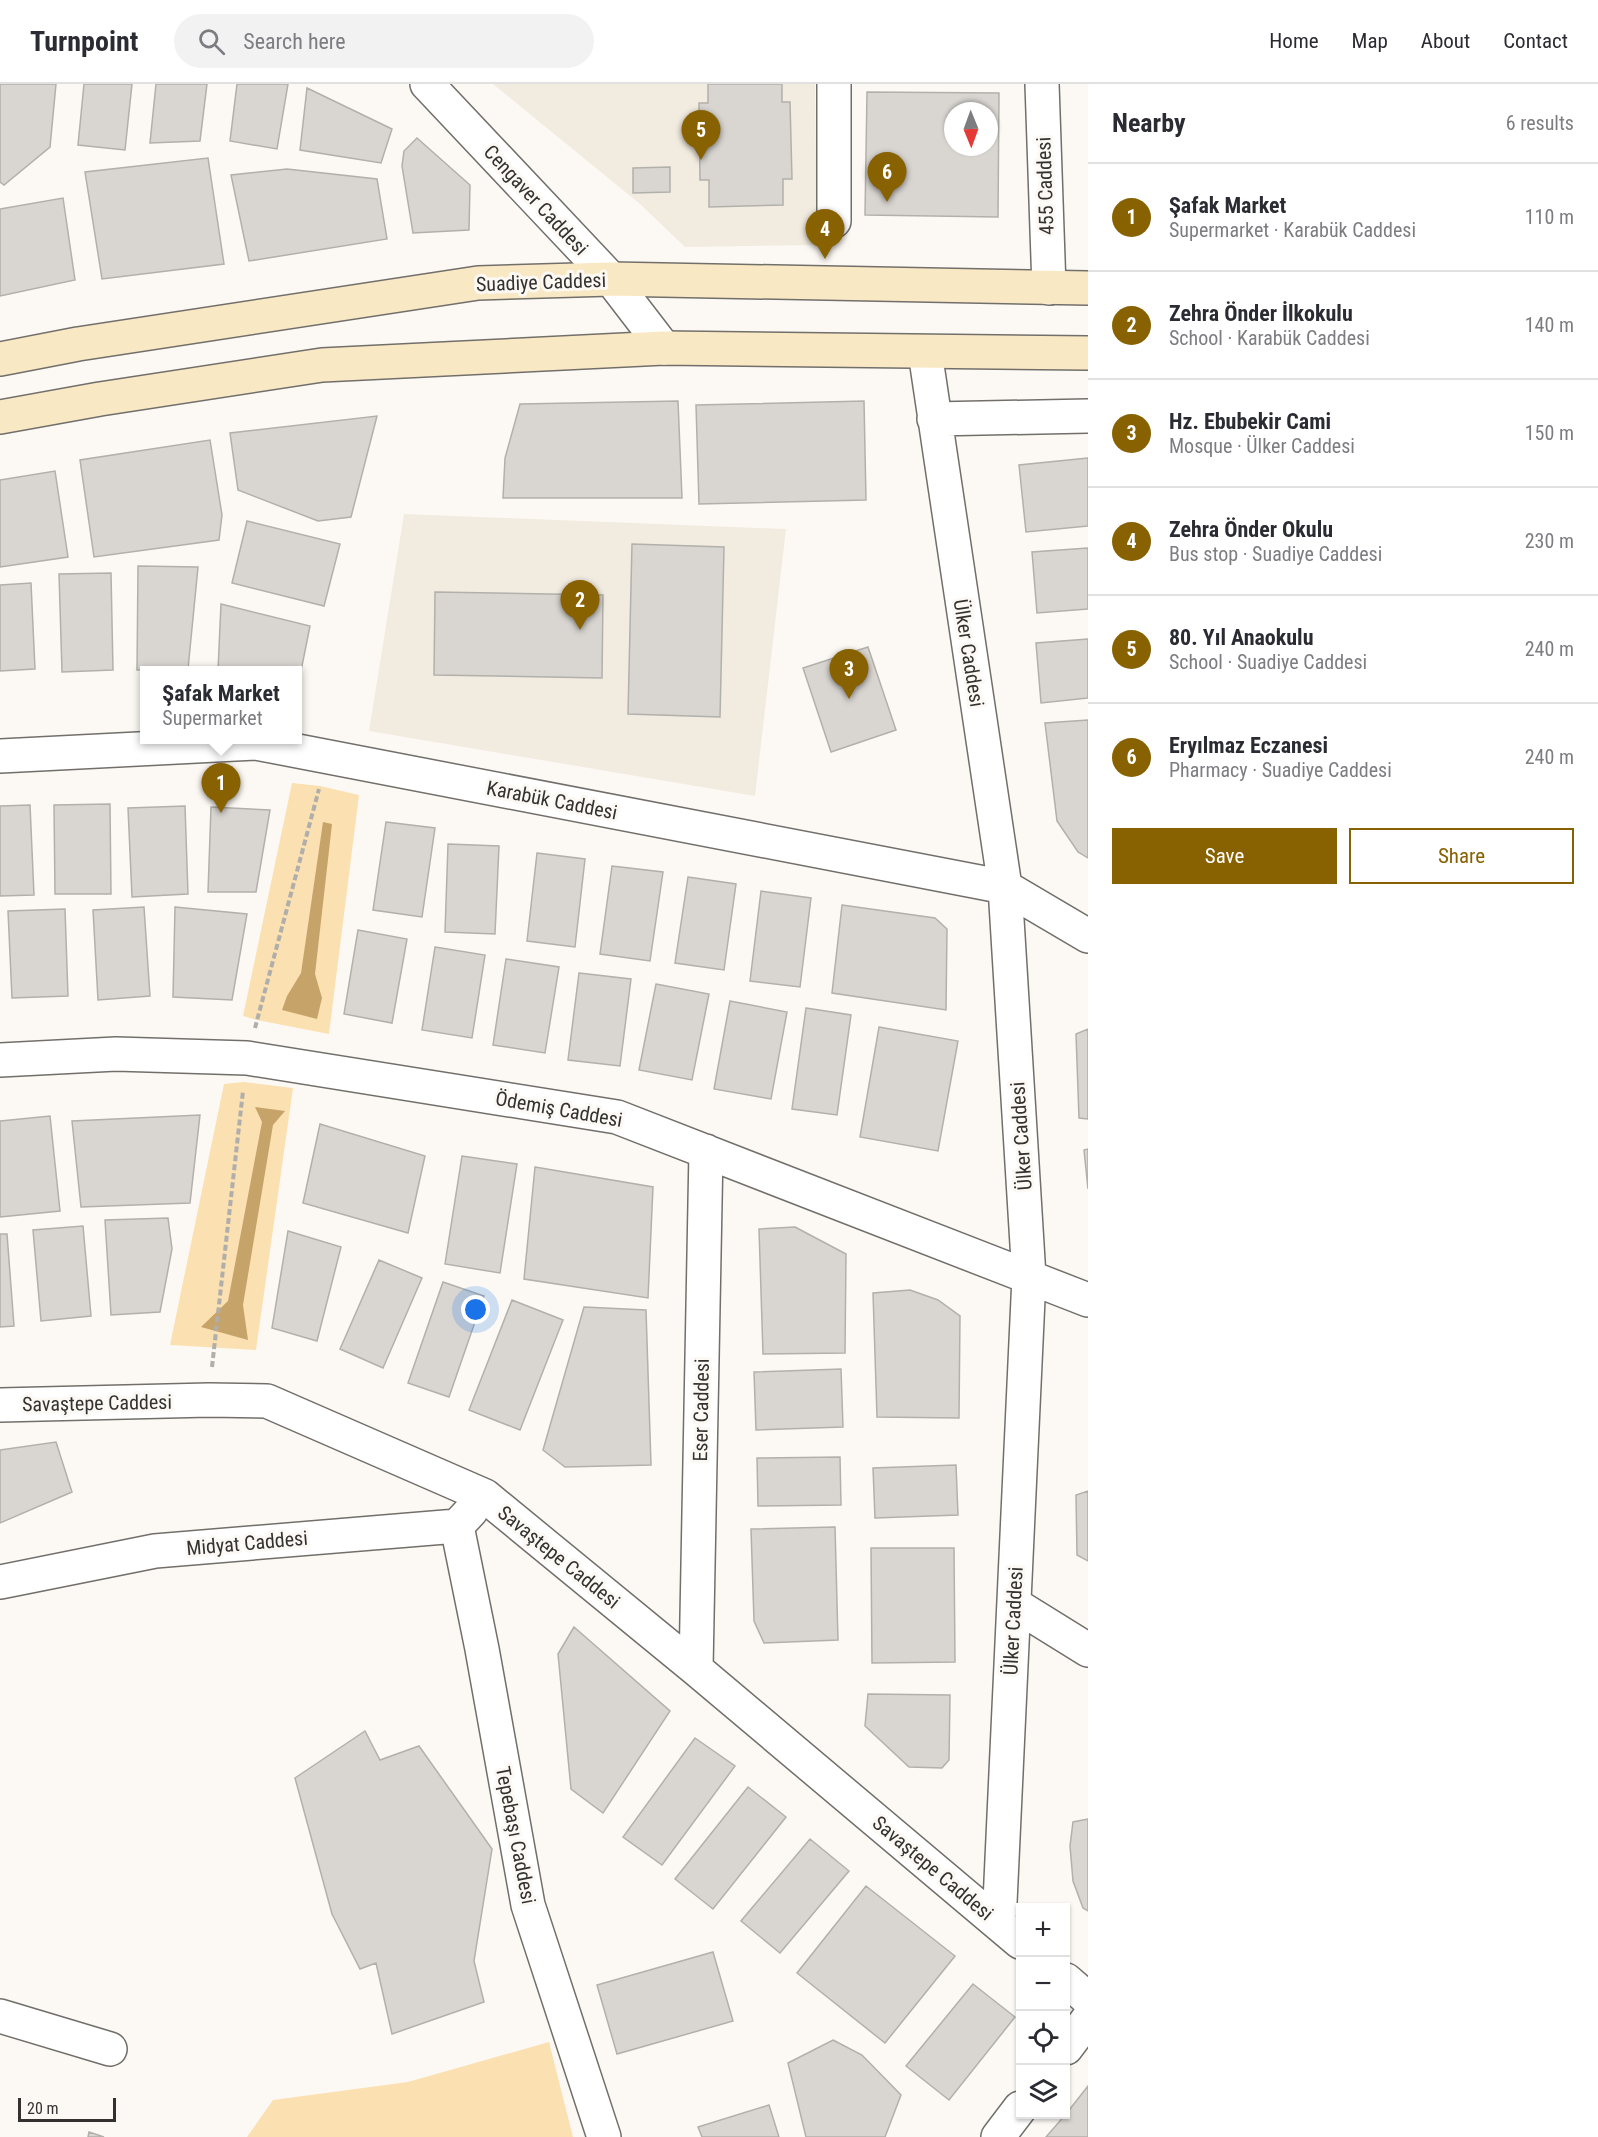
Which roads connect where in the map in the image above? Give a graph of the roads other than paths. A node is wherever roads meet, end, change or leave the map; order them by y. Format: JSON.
{"nodes":[{"id":1,"x":427,"y":84,"type":"edge"},
{"id":2,"x":834,"y":84,"type":"edge"},
{"id":3,"x":1042,"y":84,"type":"edge"},
{"id":4,"x":834,"y":221,"type":"dead end"},
{"id":5,"x":611,"y":279,"type":"junction"},
{"id":6,"x":1049,"y":288,"type":"junction"},
{"id":7,"x":1088,"y":288,"type":"edge"},
{"id":8,"x":664,"y":348,"type":"junction"},
{"id":9,"x":925,"y":352,"type":"junction"},
{"id":10,"x":1088,"y":353,"type":"edge"},
{"id":11,"x":0,"y":359,"type":"edge"},
{"id":12,"x":1088,"y":416,"type":"edge"},
{"id":13,"x":0,"y":417,"type":"edge"},
{"id":14,"x":934,"y":419,"type":"junction"},
{"id":15,"x":236,"y":744,"type":"edge"},
{"id":16,"x":261,"y":744,"type":"edge"},
{"id":17,"x":0,"y":756,"type":"edge"},
{"id":18,"x":1005,"y":887,"type":"junction"},
{"id":19,"x":1088,"y":936,"type":"edge"},
{"id":20,"x":0,"y":1060,"type":"edge"},
{"id":21,"x":706,"y":1151,"type":"junction"},
{"id":22,"x":1029,"y":1277,"type":"junction"},
{"id":23,"x":1088,"y":1300,"type":"edge"},
{"id":24,"x":0,"y":1405,"type":"edge"},
{"id":25,"x":485,"y":1496,"type":"junction"},
{"id":26,"x":457,"y":1526,"type":"junction"},
{"id":27,"x":0,"y":1582,"type":"edge"},
{"id":28,"x":1014,"y":1604,"type":"junction"},
{"id":29,"x":1088,"y":1650,"type":"edge"},
{"id":30,"x":696,"y":1669,"type":"junction"},
{"id":31,"x":1010,"y":1933,"type":"edge"},
{"id":32,"x":1070,"y":1984,"type":"edge"},
{"id":33,"x":1088,"y":1999,"type":"edge"},
{"id":34,"x":0,"y":2016,"type":"edge"},
{"id":35,"x":1088,"y":2019,"type":"edge"},
{"id":36,"x":1070,"y":2042,"type":"edge"},
{"id":37,"x":110,"y":2049,"type":"dead end"},
{"id":38,"x":1016,"y":2113,"type":"edge"},
{"id":39,"x":604,"y":2137,"type":"edge"},
{"id":40,"x":998,"y":2137,"type":"edge"}],
"edges":[{"from":1,"to":5,"type":"street","name":"Cengaver Caddesi"},
{"from":2,"to":4,"type":"street"},
{"from":3,"to":6,"type":"street","name":"455 Caddesi"},
{"from":5,"to":6,"type":"main road","name":"Suadiye Caddesi"},
{"from":5,"to":8,"type":"street","name":"Cengaver Caddesi"},
{"from":5,"to":11,"type":"main road","name":"Suadiye Caddesi"},
{"from":6,"to":7,"type":"main road","name":"Suadiye Caddesi"},
{"from":8,"to":9,"type":"main road"},
{"from":8,"to":13,"type":"main road"},
{"from":9,"to":10,"type":"main road"},
{"from":9,"to":14,"type":"street","name":"Ülker Caddesi"},
{"from":12,"to":14,"type":"street"},
{"from":14,"to":18,"type":"street","name":"Ülker Caddesi"},
{"from":15,"to":17,"type":"street","name":"Karabük Caddesi"},
{"from":16,"to":18,"type":"street","name":"Karabük Caddesi"},
{"from":18,"to":19,"type":"street","name":"Karabük Caddesi"},
{"from":18,"to":22,"type":"street","name":"Ülker Caddesi"},
{"from":20,"to":21,"type":"street","name":"Ödemiş Caddesi"},
{"from":21,"to":22,"type":"street","name":"Ödemiş Caddesi"},
{"from":21,"to":30,"type":"street","name":"Eser Caddesi"},
{"from":22,"to":23,"type":"street","name":"Ödemiş Caddesi"},
{"from":22,"to":28,"type":"street","name":"Ülker Caddesi"},
{"from":24,"to":25,"type":"street","name":"Savaştepe Caddesi"},
{"from":25,"to":26,"type":"street"},
{"from":25,"to":30,"type":"street","name":"Savaştepe Caddesi"},
{"from":26,"to":27,"type":"street","name":"Midyat Caddesi"},
{"from":26,"to":39,"type":"street","name":"Tepebaşı Caddesi"},
{"from":28,"to":29,"type":"street"},
{"from":28,"to":31,"type":"street","name":"Ülker Caddesi"},
{"from":30,"to":31,"type":"street","name":"Savaştepe Caddesi"},
{"from":32,"to":33,"type":"street"},
{"from":34,"to":37,"type":"street"},
{"from":35,"to":36,"type":"street"},
{"from":38,"to":40,"type":"street"}]}
